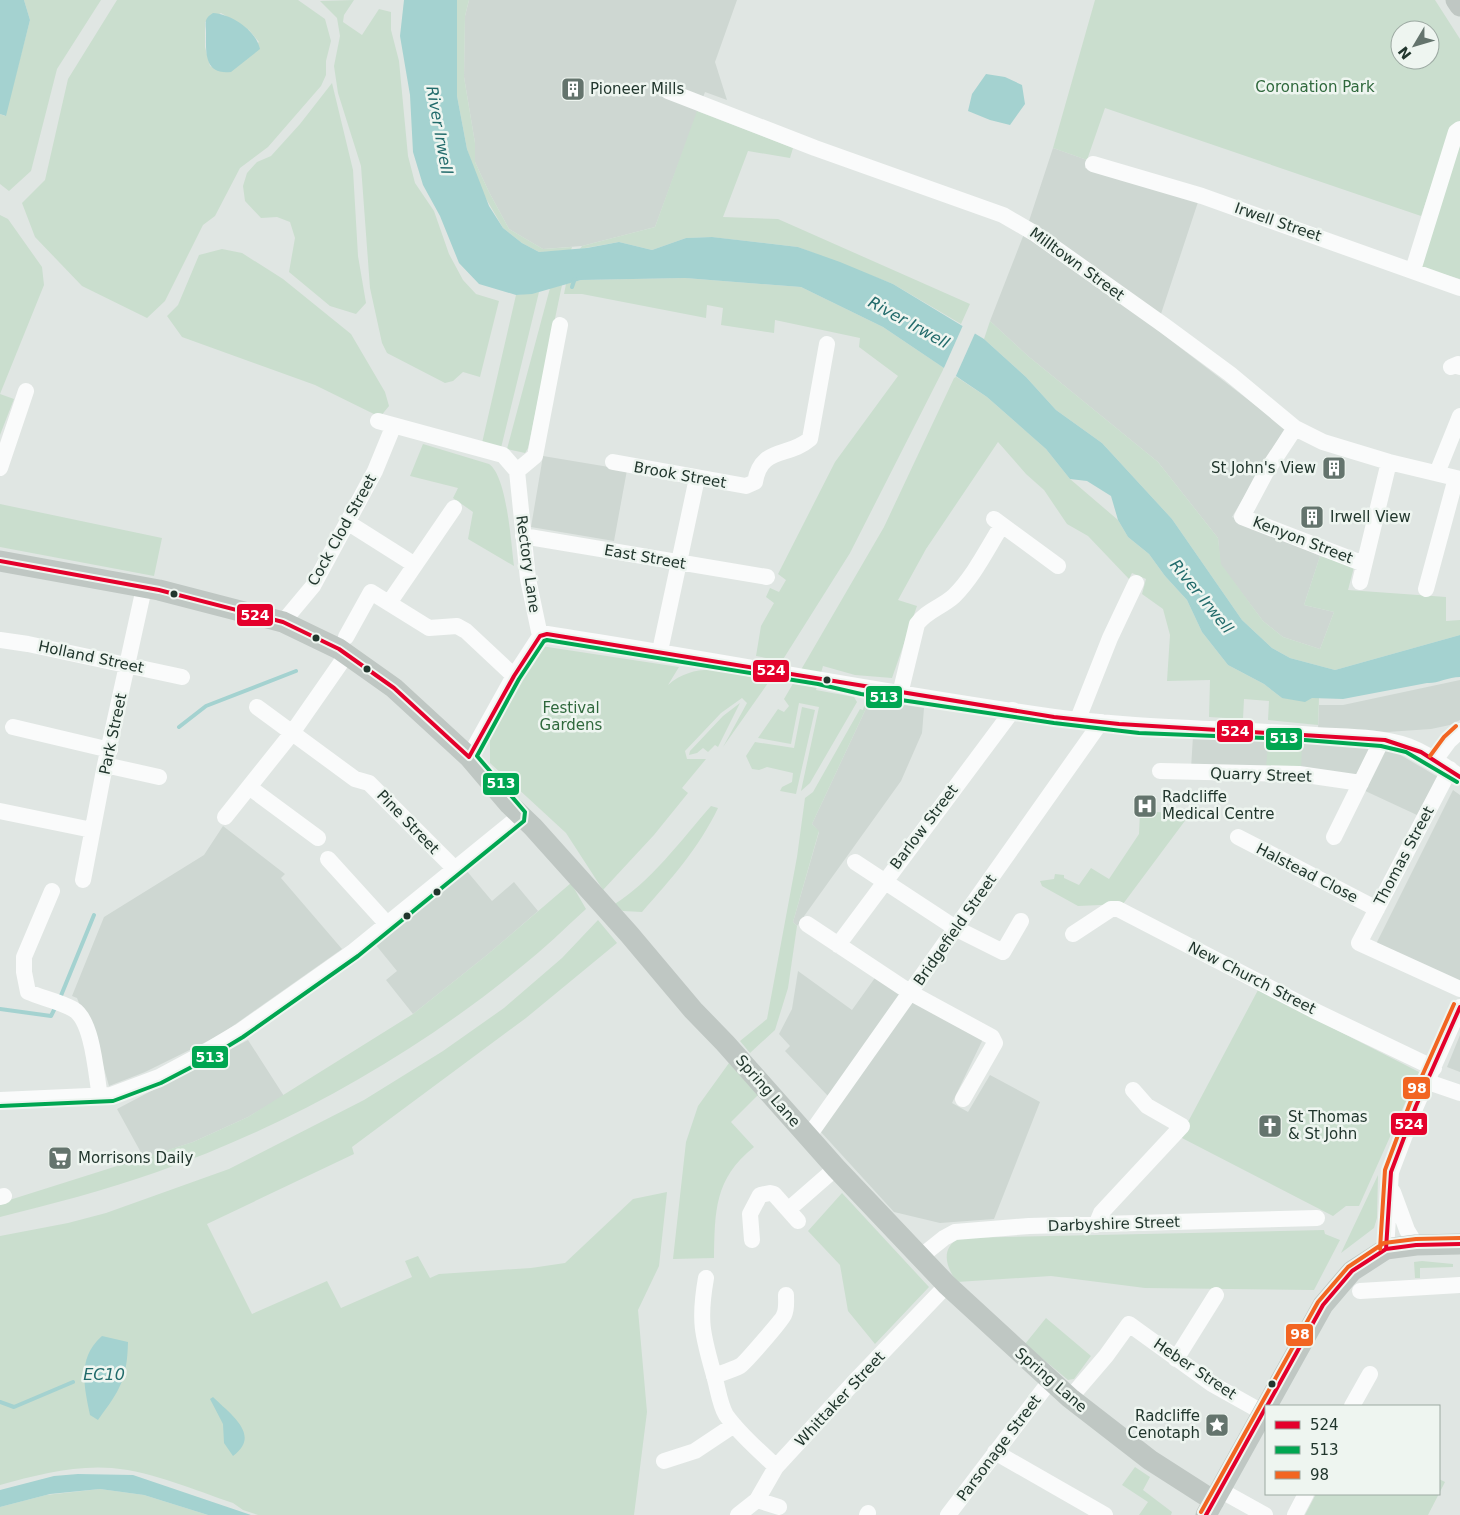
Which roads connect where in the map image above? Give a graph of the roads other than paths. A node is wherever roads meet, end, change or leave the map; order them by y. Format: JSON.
{"nodes":[{"id":1,"x":1456,"y":0,"type":"edge"},
{"id":2,"x":1460,"y":6,"type":"edge"},
{"id":3,"x":668,"y":91,"type":"dead end"},
{"id":4,"x":1460,"y":130,"type":"edge"},
{"id":5,"x":1093,"y":164,"type":"dead end"},
{"id":6,"x":1413,"y":270,"type":"junction"},
{"id":7,"x":1460,"y":288,"type":"edge"},
{"id":8,"x":560,"y":325,"type":"dead end"},
{"id":9,"x":827,"y":344,"type":"dead end"},
{"id":10,"x":26,"y":391,"type":"dead end"},
{"id":11,"x":1460,"y":416,"type":"edge"},
{"id":12,"x":378,"y":421,"type":"dead end"},
{"id":13,"x":1296,"y":428,"type":"junction"},
{"id":14,"x":391,"y":432,"type":"dead end"},
{"id":15,"x":613,"y":462,"type":"dead end"},
{"id":16,"x":1389,"y":462,"type":"junction"},
{"id":17,"x":0,"y":468,"type":"edge"},
{"id":18,"x":517,"y":471,"type":"junction"},
{"id":19,"x":1437,"y":473,"type":"junction"},
{"id":20,"x":697,"y":478,"type":"junction"},
{"id":21,"x":1458,"y":478,"type":"edge"},
{"id":22,"x":454,"y":508,"type":"dead end"},
{"id":23,"x":347,"y":522,"type":"junction"},
{"id":24,"x":523,"y":536,"type":"junction"},
{"id":25,"x":0,"y":561,"type":"edge"},
{"id":26,"x":678,"y":562,"type":"junction"},
{"id":27,"x":1364,"y":564,"type":"junction"},
{"id":28,"x":415,"y":565,"type":"junction"},
{"id":29,"x":1058,"y":566,"type":"dead end"},
{"id":30,"x":767,"y":577,"type":"dead end"},
{"id":31,"x":1360,"y":582,"type":"dead end"},
{"id":32,"x":1136,"y":583,"type":"dead end"},
{"id":33,"x":144,"y":588,"type":"junction"},
{"id":34,"x":1426,"y":589,"type":"dead end"},
{"id":35,"x":389,"y":603,"type":"junction"},
{"id":36,"x":283,"y":622,"type":"junction"},
{"id":37,"x":540,"y":636,"type":"junction"},
{"id":38,"x":0,"y":640,"type":"edge"},
{"id":39,"x":347,"y":646,"type":"junction"},
{"id":40,"x":660,"y":651,"type":"junction"},
{"id":41,"x":127,"y":665,"type":"junction"},
{"id":42,"x":182,"y":676,"type":"dead end"},
{"id":43,"x":514,"y":676,"type":"junction"},
{"id":44,"x":900,"y":694,"type":"junction"},
{"id":45,"x":257,"y":707,"type":"dead end"},
{"id":46,"x":1013,"y":710,"type":"junction"},
{"id":47,"x":1078,"y":719,"type":"junction"},
{"id":48,"x":1101,"y":722,"type":"junction"},
{"id":49,"x":12,"y":727,"type":"dead end"},
{"id":50,"x":1460,"y":731,"type":"edge"},
{"id":51,"x":292,"y":733,"type":"junction"},
{"id":52,"x":1382,"y":740,"type":"junction"},
{"id":53,"x":469,"y":757,"type":"junction"},
{"id":54,"x":108,"y":758,"type":"junction"},
{"id":55,"x":1435,"y":760,"type":"junction"},
{"id":56,"x":1160,"y":771,"type":"dead end"},
{"id":57,"x":1455,"y":773,"type":"edge"},
{"id":58,"x":160,"y":777,"type":"dead end"},
{"id":59,"x":1361,"y":783,"type":"junction"},
{"id":60,"x":249,"y":787,"type":"junction"},
{"id":61,"x":0,"y":811,"type":"edge"},
{"id":62,"x":520,"y":816,"type":"junction"},
{"id":63,"x":224,"y":817,"type":"dead end"},
{"id":64,"x":92,"y":830,"type":"junction"},
{"id":65,"x":1238,"y":837,"type":"dead end"},
{"id":66,"x":1334,"y":837,"type":"dead end"},
{"id":67,"x":318,"y":838,"type":"dead end"},
{"id":68,"x":328,"y":859,"type":"dead end"},
{"id":69,"x":855,"y":862,"type":"dead end"},
{"id":70,"x":454,"y":869,"type":"junction"},
{"id":71,"x":83,"y":880,"type":"dead end"},
{"id":72,"x":884,"y":880,"type":"junction"},
{"id":73,"x":52,"y":891,"type":"dead end"},
{"id":74,"x":1377,"y":909,"type":"junction"},
{"id":75,"x":1021,"y":921,"type":"dead end"},
{"id":76,"x":387,"y":924,"type":"junction"},
{"id":77,"x":807,"y":924,"type":"dead end"},
{"id":78,"x":957,"y":929,"type":"junction"},
{"id":79,"x":1073,"y":934,"type":"dead end"},
{"id":80,"x":838,"y":945,"type":"junction"},
{"id":81,"x":1460,"y":988,"type":"edge"},
{"id":82,"x":911,"y":993,"type":"junction"},
{"id":83,"x":1460,"y":1007,"type":"edge"},
{"id":84,"x":1431,"y":1075,"type":"junction"},
{"id":85,"x":1133,"y":1090,"type":"dead end"},
{"id":86,"x":1460,"y":1093,"type":"edge"},
{"id":87,"x":100,"y":1096,"type":"junction"},
{"id":88,"x":963,"y":1099,"type":"dead end"},
{"id":89,"x":0,"y":1100,"type":"edge"},
{"id":90,"x":808,"y":1137,"type":"junction"},
{"id":91,"x":836,"y":1168,"type":"junction"},
{"id":92,"x":1391,"y":1185,"type":"junction"},
{"id":93,"x":1317,"y":1218,"type":"dead end"},
{"id":94,"x":1096,"y":1225,"type":"junction"},
{"id":95,"x":752,"y":1240,"type":"dead end"},
{"id":96,"x":1460,"y":1244,"type":"edge"},
{"id":97,"x":1416,"y":1245,"type":"junction"},
{"id":98,"x":1386,"y":1249,"type":"junction"},
{"id":99,"x":920,"y":1258,"type":"junction"},
{"id":100,"x":706,"y":1278,"type":"dead end"},
{"id":101,"x":1460,"y":1284,"type":"edge"},
{"id":102,"x":947,"y":1285,"type":"junction"},
{"id":103,"x":1360,"y":1291,"type":"dead end"},
{"id":104,"x":1216,"y":1295,"type":"dead end"},
{"id":105,"x":786,"y":1296,"type":"dead end"},
{"id":106,"x":1176,"y":1358,"type":"junction"},
{"id":107,"x":1370,"y":1374,"type":"dead end"},
{"id":108,"x":714,"y":1376,"type":"junction"},
{"id":109,"x":1050,"y":1381,"type":"junction"},
{"id":110,"x":1070,"y":1398,"type":"junction"},
{"id":111,"x":1266,"y":1405,"type":"edge"},
{"id":112,"x":1353,"y":1405,"type":"edge"},
{"id":113,"x":1265,"y":1407,"type":"edge"},
{"id":114,"x":1262,"y":1412,"type":"junction"},
{"id":115,"x":734,"y":1425,"type":"junction"},
{"id":116,"x":995,"y":1452,"type":"junction"},
{"id":117,"x":664,"y":1461,"type":"dead end"},
{"id":118,"x":776,"y":1467,"type":"junction"},
{"id":119,"x":1305,"y":1495,"type":"edge"},
{"id":120,"x":757,"y":1500,"type":"junction"},
{"id":121,"x":1213,"y":1502,"type":"edge"},
{"id":122,"x":779,"y":1507,"type":"dead end"},
{"id":123,"x":952,"y":1514,"type":"edge"},
{"id":124,"x":738,"y":1515,"type":"edge"},
{"id":125,"x":1105,"y":1515,"type":"edge"},
{"id":126,"x":1265,"y":1515,"type":"edge"},
{"id":127,"x":1294,"y":1515,"type":"edge"}],
"edges":[{"from":1,"to":2,"type":"main road"},
{"from":3,"to":13,"type":"street","name":"Milltown Street"},
{"from":4,"to":6,"type":"street"},
{"from":5,"to":6,"type":"street","name":"Irwell Street"},
{"from":6,"to":7,"type":"street","name":"Irwell Street"},
{"from":8,"to":18,"type":"street"},
{"from":9,"to":20,"type":"street","name":"Brook Street"},
{"from":10,"to":17,"type":"street"},
{"from":11,"to":19,"type":"street"},
{"from":12,"to":18,"type":"street"},
{"from":13,"to":16,"type":"street","name":"Milltown Street"},
{"from":13,"to":27,"type":"street","name":"Kenyon Street"},
{"from":14,"to":23,"type":"street","name":"Cock Clod Street"},
{"from":15,"to":20,"type":"street","name":"Brook Street"},
{"from":16,"to":19,"type":"street","name":"Milltown Street"},
{"from":16,"to":27,"type":"street"},
{"from":18,"to":24,"type":"street","name":"Rectory Lane"},
{"from":19,"to":21,"type":"street","name":"Milltown Street"},
{"from":20,"to":26,"type":"street"},
{"from":21,"to":34,"type":"street"},
{"from":22,"to":28,"type":"street"},
{"from":23,"to":28,"type":"street"},
{"from":23,"to":36,"type":"street","name":"Cock Clod Street"},
{"from":24,"to":26,"type":"street","name":"East Street"},
{"from":24,"to":37,"type":"street","name":"Rectory Lane"},
{"from":25,"to":33,"type":"main road","name":"Spring Lane"},
{"from":26,"to":30,"type":"street","name":"East Street"},
{"from":26,"to":40,"type":"street"},
{"from":27,"to":31,"type":"street"},
{"from":28,"to":35,"type":"street"},
{"from":29,"to":44,"type":"street"},
{"from":32,"to":47,"type":"street"},
{"from":33,"to":36,"type":"main road","name":"Spring Lane"},
{"from":33,"to":41,"type":"street","name":"Park Street"},
{"from":35,"to":39,"type":"street"},
{"from":35,"to":43,"type":"street"},
{"from":36,"to":39,"type":"main road","name":"Spring Lane"},
{"from":37,"to":40,"type":"street"},
{"from":37,"to":43,"type":"street"},
{"from":38,"to":41,"type":"street","name":"Holland Street"},
{"from":39,"to":51,"type":"street"},
{"from":39,"to":53,"type":"main road","name":"Spring Lane"},
{"from":40,"to":44,"type":"street"},
{"from":41,"to":42,"type":"street","name":"Holland Street"},
{"from":41,"to":54,"type":"street","name":"Park Street"},
{"from":43,"to":53,"type":"street"},
{"from":44,"to":46,"type":"street"},
{"from":45,"to":51,"type":"street","name":"Pine Street"},
{"from":46,"to":47,"type":"street"},
{"from":46,"to":72,"type":"street","name":"Barlow Street"},
{"from":47,"to":48,"type":"street"},
{"from":48,"to":52,"type":"street"},
{"from":48,"to":78,"type":"street","name":"Bridgefield Street"},
{"from":49,"to":54,"type":"street"},
{"from":50,"to":55,"type":"street"},
{"from":51,"to":60,"type":"street"},
{"from":51,"to":70,"type":"street","name":"Pine Street"},
{"from":52,"to":55,"type":"street"},
{"from":52,"to":59,"type":"street"},
{"from":53,"to":62,"type":"main road","name":"Spring Lane"},
{"from":54,"to":58,"type":"street"},
{"from":54,"to":64,"type":"street","name":"Park Street"},
{"from":55,"to":57,"type":"street"},
{"from":56,"to":59,"type":"street","name":"Quarry Street"},
{"from":57,"to":74,"type":"street","name":"Thomas Street"},
{"from":59,"to":66,"type":"street"},
{"from":60,"to":63,"type":"street"},
{"from":60,"to":67,"type":"street"},
{"from":61,"to":64,"type":"street"},
{"from":62,"to":70,"type":"street"},
{"from":62,"to":90,"type":"main road","name":"Spring Lane"},
{"from":64,"to":71,"type":"street","name":"Park Street"},
{"from":65,"to":74,"type":"street","name":"Halstead Close"},
{"from":68,"to":76,"type":"street"},
{"from":69,"to":72,"type":"street"},
{"from":70,"to":76,"type":"street"},
{"from":72,"to":78,"type":"street"},
{"from":72,"to":80,"type":"street","name":"Barlow Street"},
{"from":73,"to":87,"type":"street"},
{"from":74,"to":81,"type":"street","name":"Thomas Street"},
{"from":75,"to":78,"type":"street"},
{"from":76,"to":87,"type":"street"},
{"from":77,"to":80,"type":"street"},
{"from":78,"to":82,"type":"street","name":"Bridgefield Street"},
{"from":79,"to":84,"type":"street","name":"New Church Street"},
{"from":80,"to":82,"type":"street"},
{"from":82,"to":88,"type":"street"},
{"from":82,"to":90,"type":"street","name":"Bridgefield Street"},
{"from":83,"to":84,"type":"street"},
{"from":84,"to":86,"type":"street"},
{"from":84,"to":92,"type":"street"},
{"from":85,"to":94,"type":"street"},
{"from":87,"to":89,"type":"street"},
{"from":90,"to":91,"type":"main road","name":"Spring Lane"},
{"from":91,"to":95,"type":"street"},
{"from":91,"to":99,"type":"main road","name":"Spring Lane"},
{"from":92,"to":97,"type":"street"},
{"from":92,"to":98,"type":"street"},
{"from":93,"to":94,"type":"street","name":"Darbyshire Street"},
{"from":94,"to":99,"type":"street","name":"Darbyshire Street"},
{"from":96,"to":97,"type":"main road"},
{"from":97,"to":98,"type":"main road"},
{"from":98,"to":111,"type":"main road"},
{"from":99,"to":102,"type":"main road","name":"Spring Lane"},
{"from":100,"to":108,"type":"street"},
{"from":101,"to":103,"type":"street"},
{"from":102,"to":109,"type":"main road","name":"Spring Lane"},
{"from":102,"to":118,"type":"street","name":"Whittaker Street"},
{"from":104,"to":106,"type":"street"},
{"from":105,"to":108,"type":"street"},
{"from":106,"to":110,"type":"street","name":"Heber Street"},
{"from":106,"to":114,"type":"street","name":"Heber Street"},
{"from":107,"to":112,"type":"street"},
{"from":108,"to":115,"type":"street"},
{"from":109,"to":110,"type":"main road","name":"Spring Lane"},
{"from":109,"to":116,"type":"street","name":"Parsonage Street"},
{"from":110,"to":121,"type":"main road","name":"Spring Lane"},
{"from":113,"to":114,"type":"main road"},
{"from":114,"to":121,"type":"main road"},
{"from":115,"to":117,"type":"street"},
{"from":115,"to":118,"type":"street"},
{"from":116,"to":123,"type":"street","name":"Parsonage Street"},
{"from":116,"to":125,"type":"street"},
{"from":118,"to":120,"type":"street","name":"Whittaker Street"},
{"from":119,"to":127,"type":"street"},
{"from":120,"to":122,"type":"street"},
{"from":120,"to":124,"type":"street","name":"Whittaker Street"},
{"from":121,"to":126,"type":"street"}]}
